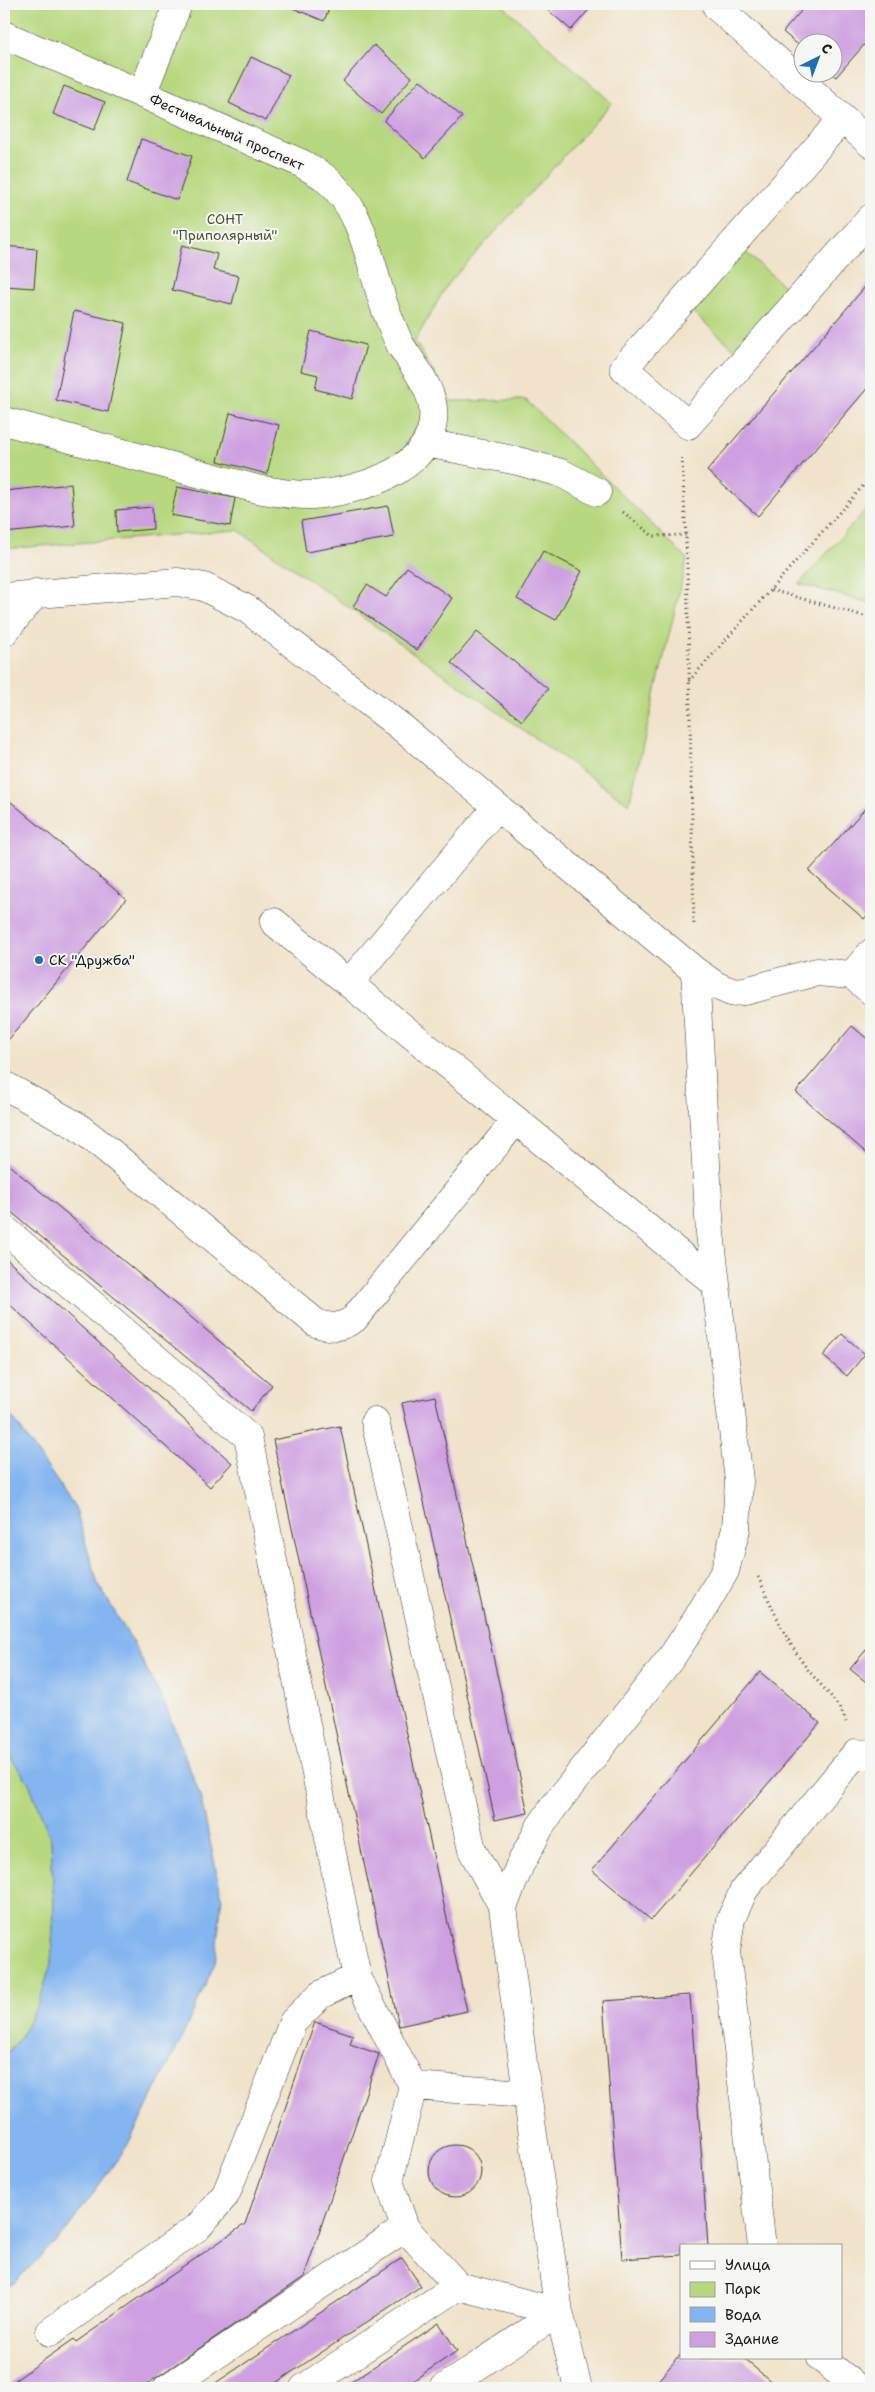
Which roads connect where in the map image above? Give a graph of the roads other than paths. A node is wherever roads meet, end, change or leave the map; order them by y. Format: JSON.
{"nodes":[{"id":1,"x":178,"y":4,"type":"edge"},
{"id":2,"x":717,"y":7,"type":"dead end"},
{"id":3,"x":4,"y":35,"type":"edge"},
{"id":4,"x":142,"y":94,"type":"junction"},
{"id":5,"x":842,"y":119,"type":"junction"},
{"id":6,"x":871,"y":144,"type":"edge"},
{"id":7,"x":871,"y":218,"type":"edge"},
{"id":8,"x":4,"y":421,"type":"edge"},
{"id":9,"x":426,"y":443,"type":"junction"},
{"id":10,"x":597,"y":492,"type":"road end"},
{"id":11,"x":36,"y":593,"type":"junction"},
{"id":12,"x":4,"y":597,"type":"edge"},
{"id":13,"x":4,"y":632,"type":"edge"},
{"id":14,"x":497,"y":807,"type":"junction"},
{"id":15,"x":274,"y":922,"type":"dead end"},
{"id":16,"x":871,"y":953,"type":"edge"},
{"id":17,"x":696,"y":971,"type":"junction"},
{"id":18,"x":862,"y":983,"type":"edge"},
{"id":19,"x":349,"y":984,"type":"junction"},
{"id":20,"x":4,"y":1085,"type":"edge"},
{"id":21,"x":516,"y":1120,"type":"junction"},
{"id":22,"x":4,"y":1229,"type":"edge"},
{"id":23,"x":716,"y":1284,"type":"junction"},
{"id":24,"x":375,"y":1421,"type":"dead end"},
{"id":25,"x":864,"y":1754,"type":"edge"},
{"id":26,"x":503,"y":1907,"type":"junction"},
{"id":27,"x":357,"y":1977,"type":"junction"},
{"id":28,"x":413,"y":2086,"type":"junction"},
{"id":29,"x":527,"y":2094,"type":"junction"},
{"id":30,"x":405,"y":2228,"type":"junction"},
{"id":31,"x":762,"y":2244,"type":"edge"},
{"id":32,"x":458,"y":2286,"type":"junction"},
{"id":33,"x":559,"y":2312,"type":"junction"},
{"id":34,"x":50,"y":2332,"type":"dead end"},
{"id":35,"x":823,"y":2360,"type":"edge"},
{"id":36,"x":167,"y":2388,"type":"edge"},
{"id":37,"x":304,"y":2388,"type":"edge"},
{"id":38,"x":444,"y":2388,"type":"edge"},
{"id":39,"x":578,"y":2388,"type":"edge"},
{"id":40,"x":858,"y":2388,"type":"edge"}],
"edges":[{"from":1,"to":4,"type":"lane","name":"Фестивальный проспект"},
{"from":2,"to":5,"type":"lane"},
{"from":3,"to":4,"type":"lane"},
{"from":4,"to":9,"type":"lane","name":"Фестивальный проспект"},
{"from":5,"to":6,"type":"lane"},
{"from":5,"to":7,"type":"lane"},
{"from":8,"to":9,"type":"lane","name":"Фестивальный проспект"},
{"from":9,"to":10,"type":"lane"},
{"from":11,"to":12,"type":"lane"},
{"from":11,"to":13,"type":"lane"},
{"from":11,"to":14,"type":"lane"},
{"from":14,"to":17,"type":"lane"},
{"from":14,"to":19,"type":"lane"},
{"from":15,"to":19,"type":"lane"},
{"from":16,"to":18,"type":"lane"},
{"from":17,"to":18,"type":"lane"},
{"from":17,"to":23,"type":"lane"},
{"from":19,"to":21,"type":"lane"},
{"from":20,"to":21,"type":"lane"},
{"from":21,"to":23,"type":"lane"},
{"from":22,"to":27,"type":"lane"},
{"from":23,"to":26,"type":"lane"},
{"from":24,"to":26,"type":"lane"},
{"from":25,"to":31,"type":"lane"},
{"from":26,"to":29,"type":"lane"},
{"from":27,"to":28,"type":"lane"},
{"from":27,"to":34,"type":"lane"},
{"from":28,"to":29,"type":"lane"},
{"from":28,"to":30,"type":"lane"},
{"from":29,"to":33,"type":"lane"},
{"from":30,"to":32,"type":"lane"},
{"from":30,"to":36,"type":"lane"},
{"from":32,"to":33,"type":"lane"},
{"from":32,"to":37,"type":"lane"},
{"from":33,"to":38,"type":"lane"},
{"from":33,"to":39,"type":"lane"},
{"from":35,"to":40,"type":"lane"}]}
